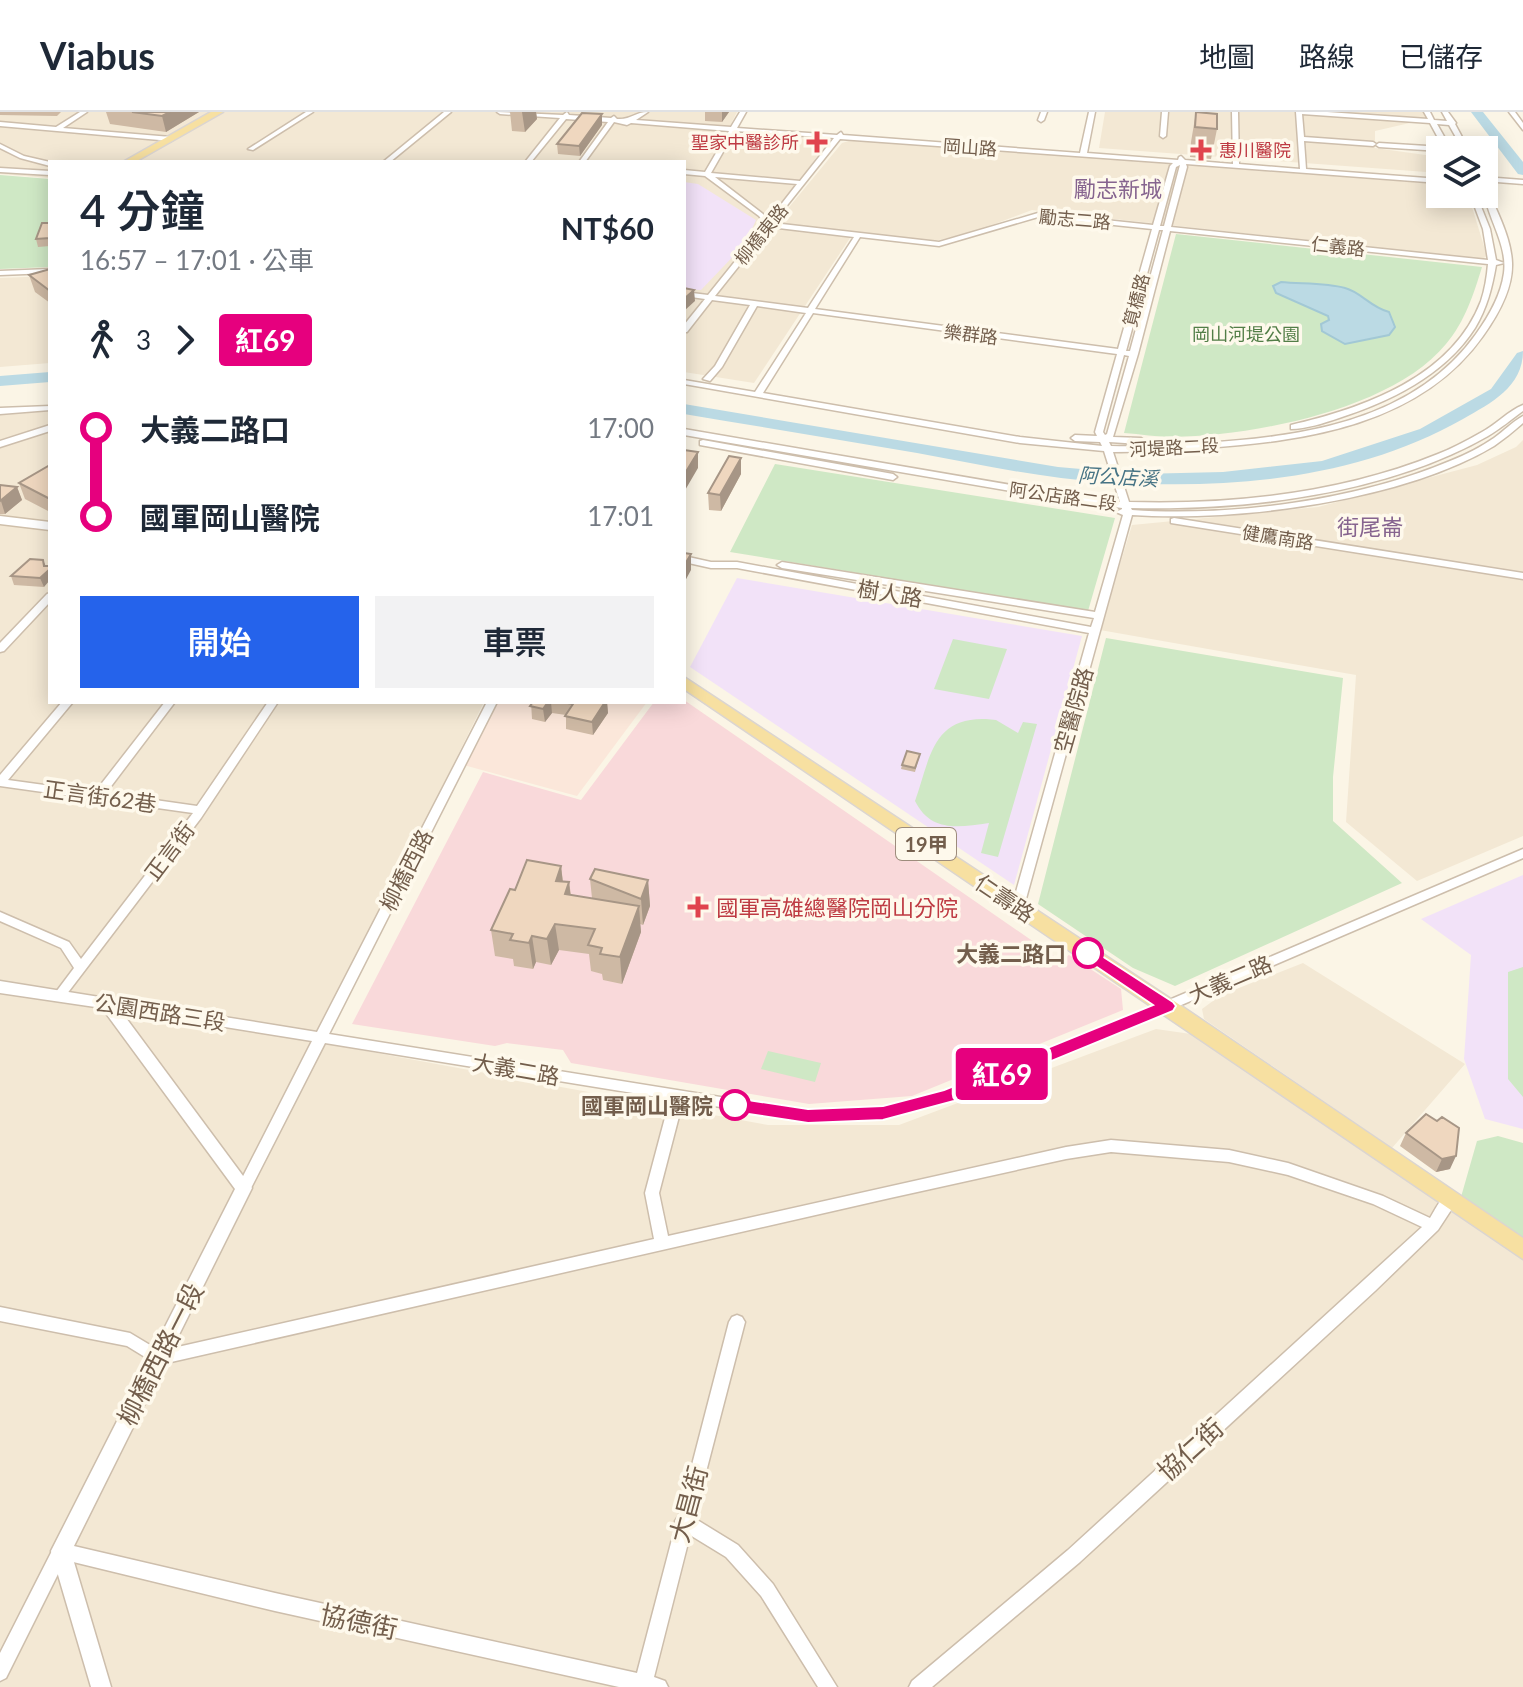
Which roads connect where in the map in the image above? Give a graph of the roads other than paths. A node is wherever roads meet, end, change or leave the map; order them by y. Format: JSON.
{"nodes":[{"id":1,"x":84,"y":112,"type":"edge"},
{"id":2,"x":218,"y":112,"type":"edge"},
{"id":3,"x":310,"y":112,"type":"edge"},
{"id":4,"x":448,"y":112,"type":"edge"},
{"id":5,"x":500,"y":112,"type":"edge"},
{"id":6,"x":538,"y":112,"type":"edge"},
{"id":7,"x":645,"y":112,"type":"edge"},
{"id":8,"x":743,"y":112,"type":"edge"},
{"id":9,"x":1092,"y":112,"type":"edge"},
{"id":10,"x":1165,"y":112,"type":"edge"},
{"id":11,"x":1235,"y":112,"type":"edge"},
{"id":12,"x":1300,"y":112,"type":"edge"},
{"id":13,"x":1427,"y":112,"type":"edge"},
{"id":14,"x":1445,"y":112,"type":"edge"},
{"id":15,"x":1512,"y":112,"type":"edge"},
{"id":16,"x":1344,"y":114,"type":"edge"},
{"id":17,"x":567,"y":115,"type":"edge"},
{"id":18,"x":613,"y":120,"type":"junction"},
{"id":19,"x":630,"y":121,"type":"junction"},
{"id":20,"x":1434,"y":122,"type":"junction"},
{"id":21,"x":1453,"y":123,"type":"junction"},
{"id":22,"x":0,"y":124,"type":"edge"},
{"id":23,"x":734,"y":128,"type":"junction"},
{"id":24,"x":1523,"y":128,"type":"edge"},
{"id":25,"x":57,"y":129,"type":"junction"},
{"id":26,"x":840,"y":136,"type":"junction"},
{"id":27,"x":1163,"y":136,"type":"dead end"},
{"id":28,"x":1441,"y":136,"type":"edge"},
{"id":29,"x":1458,"y":136,"type":"edge"},
{"id":30,"x":171,"y":139,"type":"junction"},
{"id":31,"x":1301,"y":139,"type":"junction"},
{"id":32,"x":1348,"y":143,"type":"junction"},
{"id":33,"x":0,"y":146,"type":"edge"},
{"id":34,"x":1426,"y":148,"type":"edge"},
{"id":35,"x":251,"y":149,"type":"dead end"},
{"id":36,"x":1083,"y":153,"type":"junction"},
{"id":37,"x":132,"y":160,"type":"edge"},
{"id":38,"x":388,"y":160,"type":"edge"},
{"id":39,"x":529,"y":160,"type":"edge"},
{"id":40,"x":583,"y":160,"type":"edge"},
{"id":41,"x":1181,"y":160,"type":"junction"},
{"id":42,"x":48,"y":164,"type":"edge"},
{"id":43,"x":1236,"y":164,"type":"junction"},
{"id":44,"x":1303,"y":169,"type":"junction"},
{"id":45,"x":0,"y":170,"type":"edge"},
{"id":46,"x":686,"y":172,"type":"edge"},
{"id":47,"x":48,"y":173,"type":"edge"},
{"id":48,"x":707,"y":174,"type":"junction"},
{"id":49,"x":1426,"y":177,"type":"edge"},
{"id":50,"x":803,"y":183,"type":"junction"},
{"id":51,"x":1498,"y":183,"type":"edge"},
{"id":52,"x":1523,"y":185,"type":"edge"},
{"id":53,"x":1167,"y":187,"type":"junction"},
{"id":54,"x":1178,"y":188,"type":"junction"},
{"id":55,"x":1479,"y":208,"type":"edge"},
{"id":56,"x":1493,"y":208,"type":"edge"},
{"id":57,"x":769,"y":225,"type":"junction"},
{"id":58,"x":1156,"y":227,"type":"junction"},
{"id":59,"x":1167,"y":228,"type":"junction"},
{"id":60,"x":857,"y":237,"type":"junction"},
{"id":61,"x":1492,"y":262,"type":"junction"},
{"id":62,"x":1508,"y":264,"type":"junction"},
{"id":63,"x":1144,"y":269,"type":"junction"},
{"id":64,"x":1156,"y":270,"type":"junction"},
{"id":65,"x":48,"y":271,"type":"edge"},
{"id":66,"x":0,"y":273,"type":"edge"},
{"id":67,"x":686,"y":294,"type":"edge"},
{"id":68,"x":710,"y":298,"type":"junction"},
{"id":69,"x":754,"y":305,"type":"junction"},
{"id":70,"x":809,"y":313,"type":"junction"},
{"id":71,"x":686,"y":328,"type":"edge"},
{"id":72,"x":1122,"y":352,"type":"junction"},
{"id":73,"x":1134,"y":354,"type":"junction"},
{"id":74,"x":686,"y":375,"type":"edge"},
{"id":75,"x":707,"y":379,"type":"junction"},
{"id":76,"x":686,"y":382,"type":"edge"},
{"id":77,"x":759,"y":392,"type":"junction"},
{"id":78,"x":48,"y":401,"type":"edge"},
{"id":79,"x":0,"y":407,"type":"edge"},
{"id":80,"x":1523,"y":407,"type":"edge"},
{"id":81,"x":48,"y":408,"type":"edge"},
{"id":82,"x":1523,"y":419,"type":"edge"},
{"id":83,"x":48,"y":429,"type":"edge"},
{"id":84,"x":686,"y":432,"type":"edge"},
{"id":85,"x":686,"y":440,"type":"edge"},
{"id":86,"x":0,"y":444,"type":"edge"},
{"id":87,"x":1106,"y":445,"type":"junction"},
{"id":88,"x":782,"y":454,"type":"junction"},
{"id":89,"x":1364,"y":486,"type":"junction"},
{"id":90,"x":1127,"y":509,"type":"junction"},
{"id":91,"x":0,"y":520,"type":"edge"},
{"id":92,"x":48,"y":526,"type":"edge"},
{"id":93,"x":732,"y":557,"type":"dead end"},
{"id":94,"x":686,"y":559,"type":"edge"},
{"id":95,"x":1523,"y":576,"type":"edge"},
{"id":96,"x":917,"y":592,"type":"junction"},
{"id":97,"x":48,"y":598,"type":"edge"},
{"id":98,"x":1099,"y":616,"type":"junction"},
{"id":99,"x":1095,"y":631,"type":"junction"},
{"id":100,"x":0,"y":649,"type":"edge"},
{"id":101,"x":686,"y":683,"type":"edge"},
{"id":102,"x":66,"y":704,"type":"edge"},
{"id":103,"x":168,"y":704,"type":"edge"},
{"id":104,"x":272,"y":704,"type":"edge"},
{"id":105,"x":491,"y":704,"type":"edge"},
{"id":106,"x":0,"y":782,"type":"edge"},
{"id":107,"x":98,"y":796,"type":"junction"},
{"id":108,"x":200,"y":810,"type":"junction"},
{"id":109,"x":1523,"y":853,"type":"edge"},
{"id":110,"x":1018,"y":906,"type":"junction"},
{"id":111,"x":0,"y":916,"type":"edge"},
{"id":112,"x":81,"y":969,"type":"junction"},
{"id":113,"x":0,"y":987,"type":"edge"},
{"id":114,"x":59,"y":996,"type":"junction"},
{"id":115,"x":107,"y":1003,"type":"junction"},
{"id":116,"x":1167,"y":1006,"type":"junction"},
{"id":117,"x":320,"y":1037,"type":"junction"},
{"id":118,"x":678,"y":1096,"type":"junction"},
{"id":119,"x":244,"y":1188,"type":"junction"},
{"id":120,"x":1450,"y":1200,"type":"junction"},
{"id":121,"x":1433,"y":1226,"type":"junction"},
{"id":122,"x":662,"y":1245,"type":"junction"},
{"id":123,"x":1523,"y":1250,"type":"edge"},
{"id":124,"x":0,"y":1314,"type":"edge"},
{"id":125,"x":737,"y":1322,"type":"dead end"},
{"id":126,"x":158,"y":1358,"type":"junction"},
{"id":127,"x":683,"y":1521,"type":"junction"},
{"id":128,"x":61,"y":1551,"type":"junction"},
{"id":129,"x":0,"y":1672,"type":"edge"},
{"id":130,"x":648,"y":1686,"type":"edge"},
{"id":131,"x":101,"y":1687,"type":"edge"},
{"id":132,"x":828,"y":1687,"type":"edge"},
{"id":133,"x":918,"y":1687,"type":"edge"}],
"edges":[{"from":1,"to":25,"type":"street"},
{"from":2,"to":30,"type":"main road"},
{"from":3,"to":35,"type":"street"},
{"from":4,"to":38,"type":"street"},
{"from":5,"to":17,"type":"street","name":"岡山路"},
{"from":6,"to":17,"type":"street","name":"岡山路"},
{"from":7,"to":19,"type":"street"},
{"from":8,"to":23,"type":"street"},
{"from":9,"to":36,"type":"street"},
{"from":10,"to":27,"type":"street"},
{"from":11,"to":43,"type":"street"},
{"from":12,"to":16,"type":"street"},
{"from":12,"to":31,"type":"street"},
{"from":13,"to":20,"type":"street"},
{"from":14,"to":21,"type":"street"},
{"from":15,"to":24,"type":"street"},
{"from":16,"to":20,"type":"street"},
{"from":16,"to":32,"type":"street"},
{"from":17,"to":18,"type":"street","name":"岡山路"},
{"from":17,"to":39,"type":"street"},
{"from":18,"to":19,"type":"street","name":"岡山路"},
{"from":18,"to":40,"type":"street"},
{"from":19,"to":23,"type":"street","name":"岡山路"},
{"from":20,"to":21,"type":"street"},
{"from":20,"to":28,"type":"street"},
{"from":21,"to":29,"type":"street"},
{"from":22,"to":25,"type":"street"},
{"from":23,"to":26,"type":"street","name":"岡山路"},
{"from":23,"to":48,"type":"street"},
{"from":25,"to":30,"type":"street"},
{"from":26,"to":36,"type":"street","name":"岡山路"},
{"from":26,"to":50,"type":"street","name":"柳橋東路"},
{"from":30,"to":37,"type":"main road"},
{"from":31,"to":32,"type":"street"},
{"from":31,"to":44,"type":"street"},
{"from":32,"to":34,"type":"street"},
{"from":33,"to":42,"type":"street"},
{"from":36,"to":41,"type":"street","name":"岡山路"},
{"from":41,"to":43,"type":"street","name":"岡山路"},
{"from":41,"to":53,"type":"street","name":"筧橋路"},
{"from":41,"to":54,"type":"street","name":"筧橋路"},
{"from":43,"to":44,"type":"street","name":"岡山路"},
{"from":44,"to":49,"type":"street","name":"岡山路"},
{"from":45,"to":47,"type":"street"},
{"from":46,"to":48,"type":"street"},
{"from":48,"to":50,"type":"street"},
{"from":48,"to":57,"type":"street"},
{"from":50,"to":57,"type":"street","name":"柳橋東路"},
{"from":51,"to":52,"type":"street"},
{"from":53,"to":54,"type":"street"},
{"from":53,"to":58,"type":"street","name":"筧橋路"},
{"from":54,"to":59,"type":"street","name":"筧橋路"},
{"from":55,"to":61,"type":"street","name":"河堤路二段"},
{"from":56,"to":62,"type":"street"},
{"from":57,"to":60,"type":"street","name":"勵志二路"},
{"from":57,"to":68,"type":"street","name":"柳橋東路"},
{"from":58,"to":59,"type":"street","name":"勵志二路"},
{"from":58,"to":60,"type":"street","name":"勵志二路"},
{"from":58,"to":63,"type":"street","name":"筧橋路"},
{"from":59,"to":61,"type":"street","name":"仁義路"},
{"from":59,"to":64,"type":"street","name":"筧橋路"},
{"from":60,"to":70,"type":"street"},
{"from":61,"to":62,"type":"street","name":"仁義路"},
{"from":61,"to":87,"type":"street","name":"河堤路二段"},
{"from":62,"to":87,"type":"street","name":"河堤路二段"},
{"from":63,"to":64,"type":"street"},
{"from":63,"to":72,"type":"street","name":"筧橋路"},
{"from":64,"to":73,"type":"street","name":"筧橋路"},
{"from":65,"to":66,"type":"street"},
{"from":67,"to":68,"type":"street","name":"樂群路"},
{"from":68,"to":69,"type":"street","name":"樂群路"},
{"from":68,"to":71,"type":"street","name":"柳橋東路"},
{"from":69,"to":70,"type":"street","name":"樂群路"},
{"from":69,"to":75,"type":"street"},
{"from":70,"to":72,"type":"street","name":"樂群路"},
{"from":70,"to":77,"type":"street"},
{"from":72,"to":73,"type":"street","name":"樂群路"},
{"from":72,"to":87,"type":"street","name":"筧橋路"},
{"from":73,"to":87,"type":"street","name":"筧橋路"},
{"from":74,"to":75,"type":"street","name":"河堤路二段"},
{"from":75,"to":77,"type":"street","name":"河堤路二段"},
{"from":76,"to":77,"type":"street","name":"河堤路二段"},
{"from":77,"to":87,"type":"street","name":"河堤路二段"},
{"from":78,"to":79,"type":"street"},
{"from":79,"to":81,"type":"street"},
{"from":80,"to":89,"type":"street","name":"阿公店路二段"},
{"from":82,"to":89,"type":"street","name":"阿公店路二段"},
{"from":83,"to":86,"type":"street"},
{"from":84,"to":88,"type":"street","name":"阿公店路二段"},
{"from":85,"to":88,"type":"street","name":"阿公店路二段"},
{"from":87,"to":90,"type":"street"},
{"from":88,"to":90,"type":"street","name":"阿公店路二段"},
{"from":89,"to":90,"type":"street","name":"阿公店路二段"},
{"from":90,"to":95,"type":"street","name":"健鷹南路"},
{"from":90,"to":98,"type":"street","name":"空醫院路"},
{"from":91,"to":92,"type":"main road"},
{"from":93,"to":96,"type":"street"},
{"from":94,"to":96,"type":"street","name":"樹人路"},
{"from":96,"to":98,"type":"street"},
{"from":96,"to":99,"type":"street","name":"樹人路"},
{"from":97,"to":100,"type":"street"},
{"from":98,"to":99,"type":"street","name":"空醫院路"},
{"from":99,"to":110,"type":"street","name":"空醫院路"},
{"from":101,"to":110,"type":"main road","name":"仁壽路","number":"19甲"},
{"from":102,"to":106,"type":"street"},
{"from":103,"to":107,"type":"street"},
{"from":104,"to":108,"type":"street","name":"正言街"},
{"from":105,"to":117,"type":"street","name":"柳橋西路"},
{"from":106,"to":107,"type":"street","name":"正言街62巷"},
{"from":107,"to":108,"type":"street","name":"正言街62巷"},
{"from":108,"to":112,"type":"street","name":"正言街"},
{"from":109,"to":116,"type":"street","name":"大義二路"},
{"from":110,"to":116,"type":"main road","name":"仁壽路","number":"19甲"},
{"from":111,"to":112,"type":"street"},
{"from":112,"to":114,"type":"street","name":"正言街"},
{"from":113,"to":114,"type":"street","name":"公園西路三段"},
{"from":114,"to":115,"type":"street","name":"公園西路三段"},
{"from":115,"to":117,"type":"street","name":"公園西路三段"},
{"from":115,"to":119,"type":"street"},
{"from":116,"to":118,"type":"street","name":"大義二路"},
{"from":116,"to":120,"type":"main road","name":"仁壽路","number":"19甲"},
{"from":117,"to":118,"type":"street","name":"大義二路"},
{"from":117,"to":119,"type":"street","name":"柳橋西路一段"},
{"from":118,"to":122,"type":"street"},
{"from":119,"to":126,"type":"street","name":"柳橋西路一段"},
{"from":120,"to":121,"type":"street","name":"協仁街"},
{"from":120,"to":123,"type":"main road","name":"仁壽路","number":"19甲"},
{"from":121,"to":122,"type":"street"},
{"from":121,"to":133,"type":"street","name":"協仁街"},
{"from":122,"to":126,"type":"street"},
{"from":124,"to":126,"type":"street"},
{"from":125,"to":127,"type":"street","name":"大昌街"},
{"from":126,"to":128,"type":"street","name":"柳橋西路一段"},
{"from":127,"to":130,"type":"street","name":"大昌街"},
{"from":127,"to":132,"type":"street"},
{"from":128,"to":129,"type":"street","name":"柳橋西路一段"},
{"from":128,"to":130,"type":"street","name":"協德街"},
{"from":128,"to":131,"type":"street"}]}
